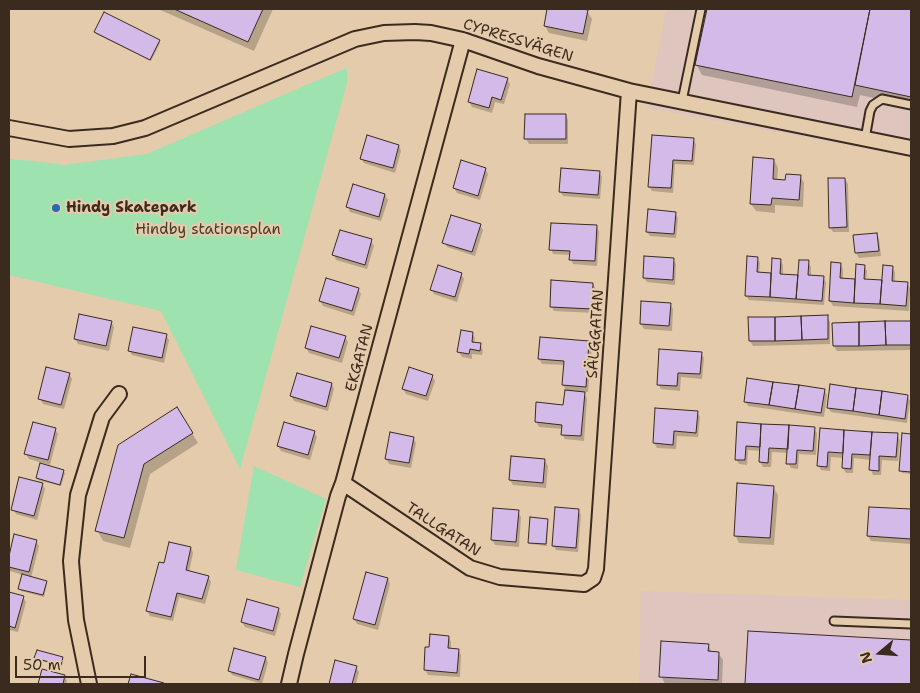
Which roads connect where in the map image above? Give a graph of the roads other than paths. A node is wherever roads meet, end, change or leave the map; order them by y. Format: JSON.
{"nodes":[{"id":1,"x":701,"y":9,"type":"edge"},
{"id":2,"x":463,"y":40,"type":"junction"},
{"id":3,"x":629,"y":91,"type":"junction"},
{"id":4,"x":682,"y":101,"type":"junction"},
{"id":5,"x":911,"y":105,"type":"edge"},
{"id":6,"x":9,"y":128,"type":"edge"},
{"id":7,"x":865,"y":139,"type":"junction"},
{"id":8,"x":911,"y":148,"type":"edge"},
{"id":9,"x":118,"y":394,"type":"dead end"},
{"id":10,"x":343,"y":483,"type":"junction"},
{"id":11,"x":593,"y":578,"type":"joint"},
{"id":12,"x":834,"y":621,"type":"dead end"},
{"id":13,"x":911,"y":624,"type":"edge"},
{"id":14,"x":89,"y":684,"type":"edge"},
{"id":15,"x":289,"y":684,"type":"edge"}],
"edges":[{"from":1,"to":4,"type":"lane"},
{"from":2,"to":3,"type":"street","name":"CYPRESSVÄGEN"},
{"from":2,"to":6,"type":"street","name":"CYPRESSVÄGEN"},
{"from":2,"to":10,"type":"street","name":"EKGATAN"},
{"from":3,"to":4,"type":"street","name":"CYPRESSVÄGEN"},
{"from":3,"to":11,"type":"street","name":"SÄLGGATAN"},
{"from":4,"to":7,"type":"street","name":"CYPRESSVÄGEN"},
{"from":5,"to":7,"type":"lane"},
{"from":7,"to":8,"type":"street","name":"CYPRESSVÄGEN"},
{"from":9,"to":14,"type":"street"},
{"from":10,"to":11,"type":"street","name":"TALLGATAN"},
{"from":10,"to":15,"type":"street","name":"EKGATAN"},
{"from":12,"to":13,"type":"lane"}]}
